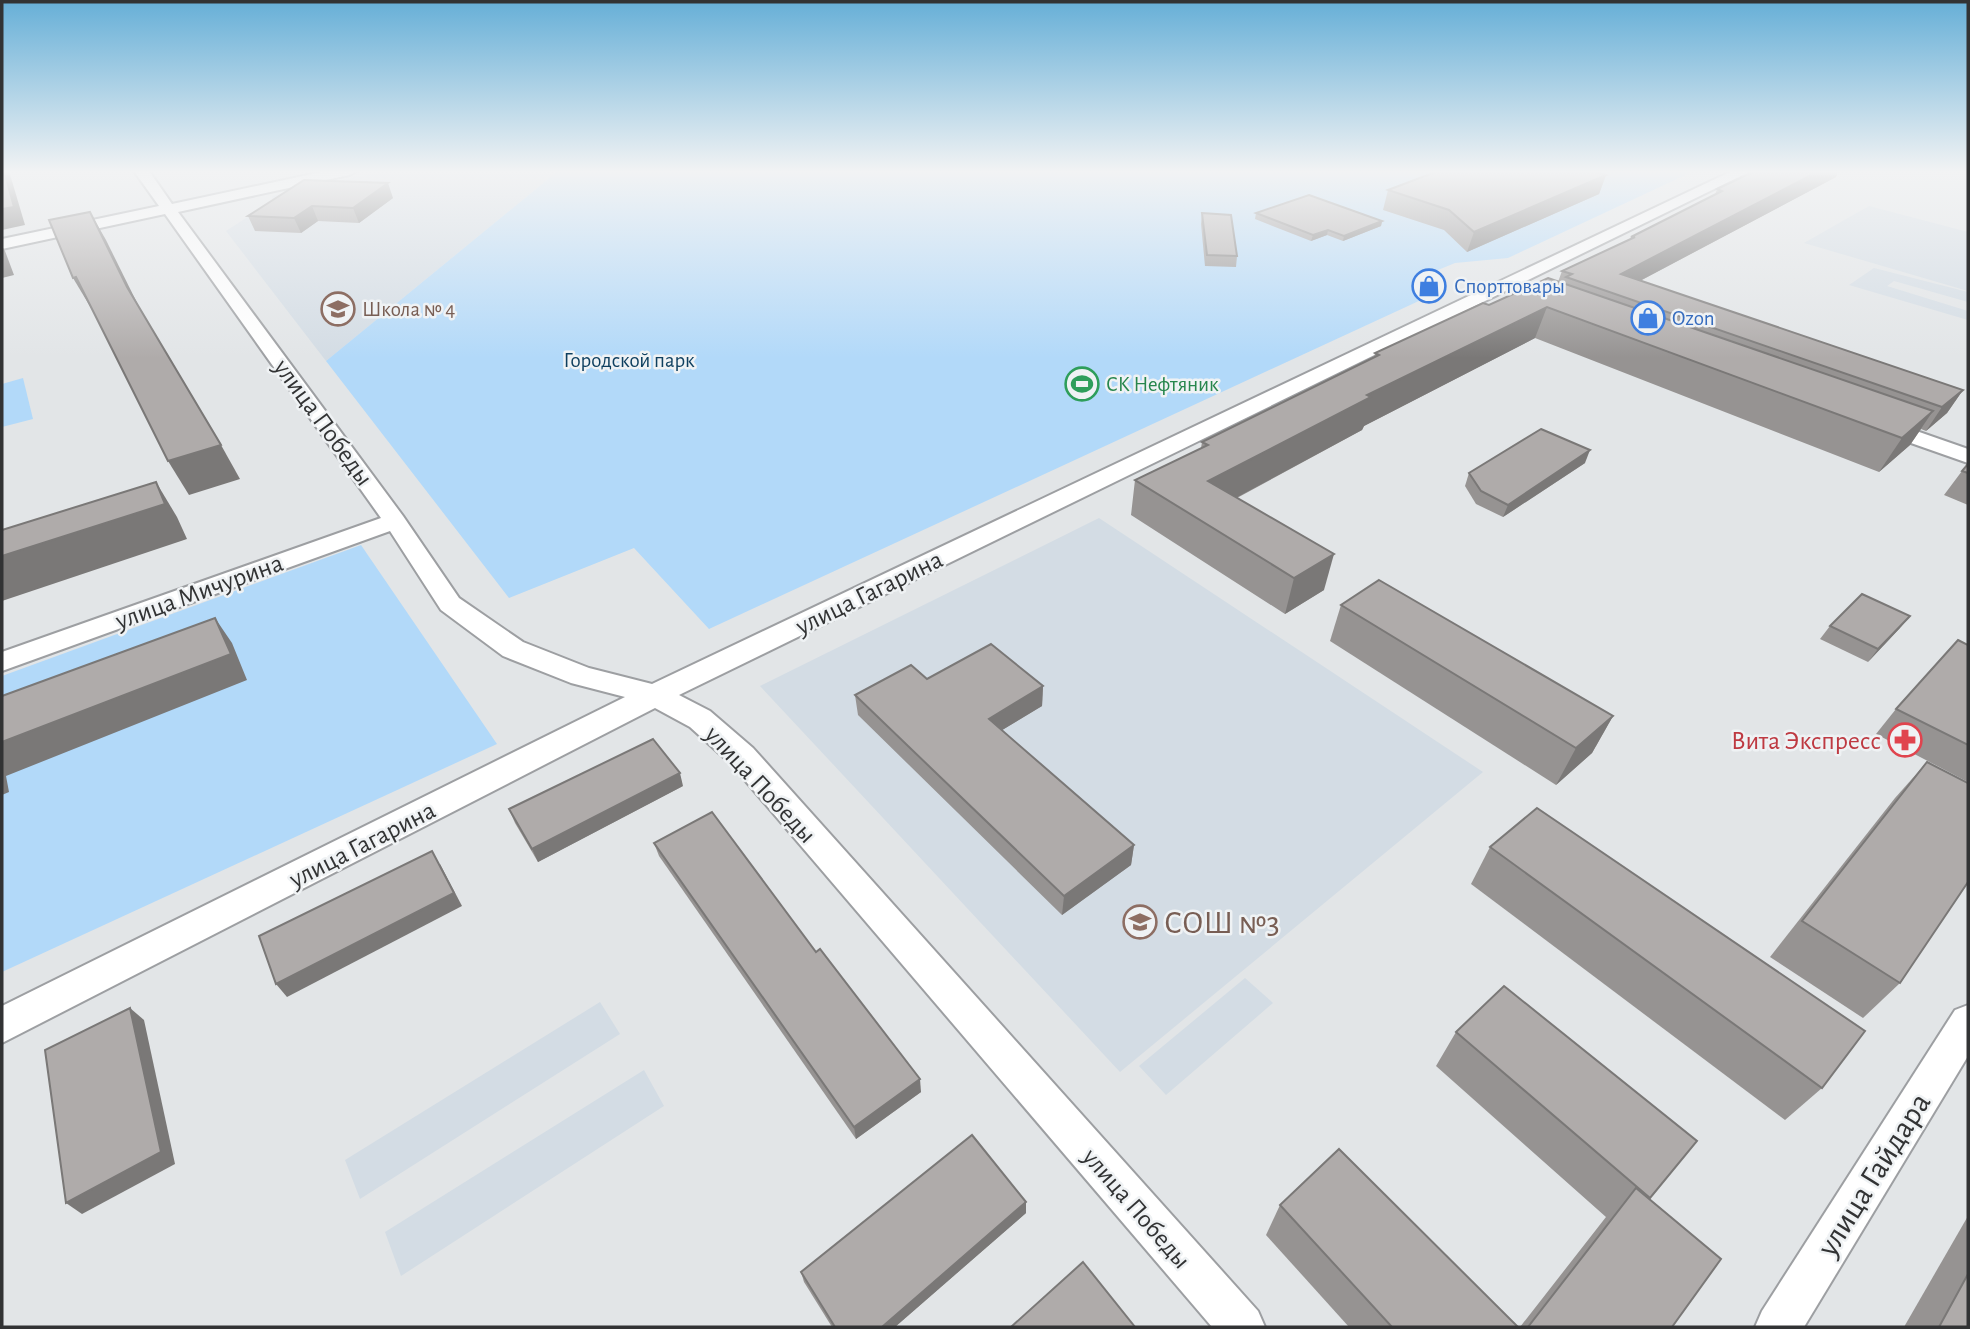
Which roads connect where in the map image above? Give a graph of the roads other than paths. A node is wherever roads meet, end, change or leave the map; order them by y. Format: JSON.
{"nodes":[{"id":1,"x":54,"y":233,"type":"edge"},
{"id":2,"x":186,"y":233,"type":"edge"},
{"id":3,"x":1616,"y":233,"type":"edge"},
{"id":4,"x":2,"y":244,"type":"edge"},
{"id":5,"x":1502,"y":287,"type":"junction"},
{"id":6,"x":1528,"y":296,"type":"edge"},
{"id":7,"x":1865,"y":418,"type":"edge"},
{"id":8,"x":1968,"y":456,"type":"edge"},
{"id":9,"x":395,"y":521,"type":"junction"},
{"id":10,"x":2,"y":662,"type":"edge"},
{"id":11,"x":655,"y":695,"type":"junction"},
{"id":12,"x":1968,"y":1021,"type":"edge"},
{"id":13,"x":2,"y":1025,"type":"edge"},
{"id":14,"x":1242,"y":1327,"type":"edge"},
{"id":15,"x":1778,"y":1327,"type":"edge"}],
"edges":[{"from":1,"to":4,"type":"street"},
{"from":2,"to":9,"type":"street","name":"улица Победы"},
{"from":3,"to":5,"type":"street","name":"улица Гагарина"},
{"from":5,"to":6,"type":"street"},
{"from":5,"to":11,"type":"street","name":"улица Гагарина"},
{"from":7,"to":8,"type":"street"},
{"from":9,"to":10,"type":"street","name":"улица Мичурина"},
{"from":9,"to":11,"type":"street","name":"улица Победы"},
{"from":11,"to":13,"type":"street","name":"улица Гагарина"},
{"from":11,"to":14,"type":"street","name":"улица Победы"},
{"from":12,"to":15,"type":"street","name":"улица Гайдара"}]}
